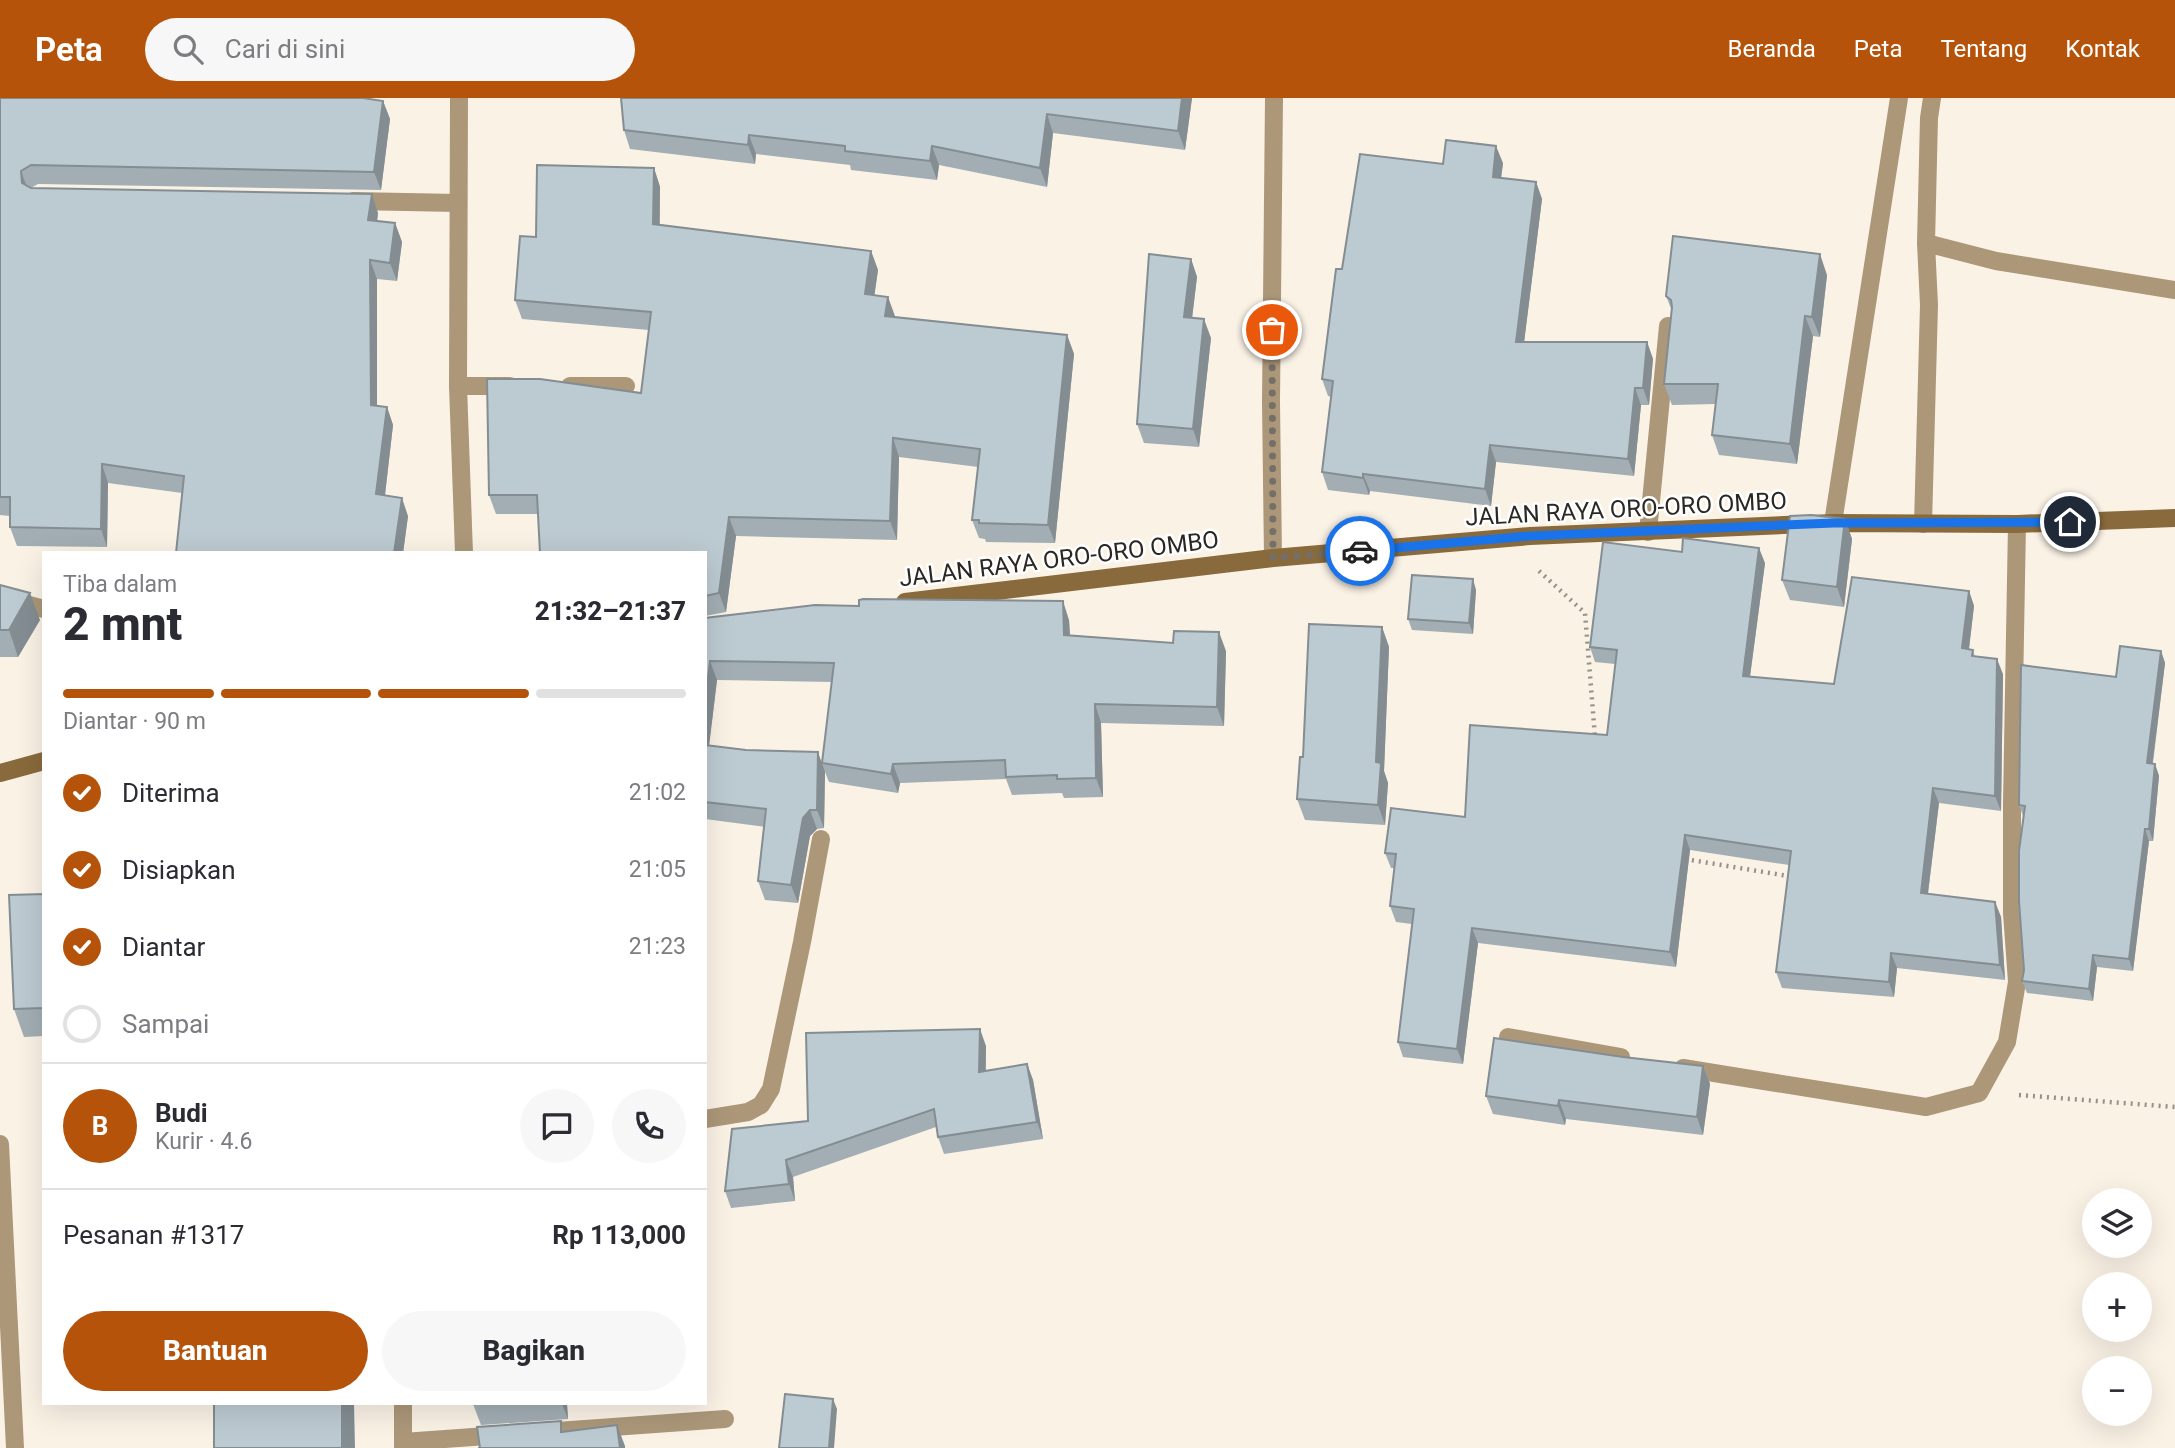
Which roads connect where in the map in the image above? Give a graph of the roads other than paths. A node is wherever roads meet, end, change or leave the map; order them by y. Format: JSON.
{"nodes":[{"id":1,"x":459,"y":98,"type":"edge"},
{"id":2,"x":1274,"y":98,"type":"edge"},
{"id":3,"x":1899,"y":98,"type":"edge"},
{"id":4,"x":1932,"y":98,"type":"edge"},
{"id":5,"x":336,"y":201,"type":"edge"},
{"id":6,"x":458,"y":203,"type":"junction"},
{"id":7,"x":1926,"y":243,"type":"junction"},
{"id":8,"x":2175,"y":290,"type":"edge"},
{"id":9,"x":1668,"y":326,"type":"edge"},
{"id":10,"x":458,"y":386,"type":"junction"},
{"id":11,"x":523,"y":386,"type":"edge"},
{"id":12,"x":548,"y":386,"type":"edge"},
{"id":13,"x":626,"y":386,"type":"dead end"},
{"id":14,"x":2175,"y":517,"type":"edge"},
{"id":15,"x":1833,"y":523,"type":"junction"},
{"id":16,"x":1923,"y":524,"type":"junction"},
{"id":17,"x":2017,"y":524,"type":"junction"},
{"id":18,"x":1648,"y":531,"type":"junction"},
{"id":19,"x":464,"y":551,"type":"edge"},
{"id":20,"x":1273,"y":558,"type":"junction"},
{"id":21,"x":0,"y":597,"type":"edge"},
{"id":22,"x":885,"y":605,"type":"edge"},
{"id":23,"x":42,"y":608,"type":"edge"},
{"id":24,"x":42,"y":762,"type":"edge"},
{"id":25,"x":0,"y":773,"type":"edge"},
{"id":26,"x":821,"y":839,"type":"dead end"},
{"id":27,"x":1508,"y":1037,"type":"edge"},
{"id":28,"x":1632,"y":1059,"type":"edge"},
{"id":29,"x":1672,"y":1066,"type":"edge"},
{"id":30,"x":707,"y":1119,"type":"edge"},
{"id":31,"x":0,"y":1144,"type":"edge"},
{"id":32,"x":403,"y":1405,"type":"edge"},
{"id":33,"x":725,"y":1419,"type":"dead end"},
{"id":34,"x":403,"y":1445,"type":"edge"},
{"id":35,"x":15,"y":1448,"type":"edge"}],
"edges":[{"from":1,"to":6,"type":"street"},
{"from":2,"to":20,"type":"street"},
{"from":3,"to":15,"type":"street"},
{"from":4,"to":7,"type":"street"},
{"from":5,"to":6,"type":"street"},
{"from":6,"to":10,"type":"street"},
{"from":7,"to":8,"type":"street"},
{"from":7,"to":16,"type":"street"},
{"from":9,"to":18,"type":"street"},
{"from":10,"to":11,"type":"street"},
{"from":10,"to":19,"type":"street"},
{"from":12,"to":13,"type":"street"},
{"from":14,"to":17,"type":"main road","name":"JALAN RAYA ORO-ORO OMBO"},
{"from":15,"to":16,"type":"main road","name":"JALAN RAYA ORO-ORO OMBO"},
{"from":15,"to":18,"type":"main road","name":"JALAN RAYA ORO-ORO OMBO"},
{"from":16,"to":17,"type":"main road","name":"JALAN RAYA ORO-ORO OMBO"},
{"from":17,"to":29,"type":"street"},
{"from":18,"to":20,"type":"main road","name":"JALAN RAYA ORO-ORO OMBO"},
{"from":20,"to":22,"type":"main road","name":"JALAN RAYA ORO-ORO OMBO"},
{"from":21,"to":23,"type":"street"},
{"from":24,"to":25,"type":"main road"},
{"from":26,"to":30,"type":"street"},
{"from":27,"to":28,"type":"street"},
{"from":31,"to":35,"type":"street"},
{"from":32,"to":34,"type":"street"},
{"from":33,"to":34,"type":"street"}]}
